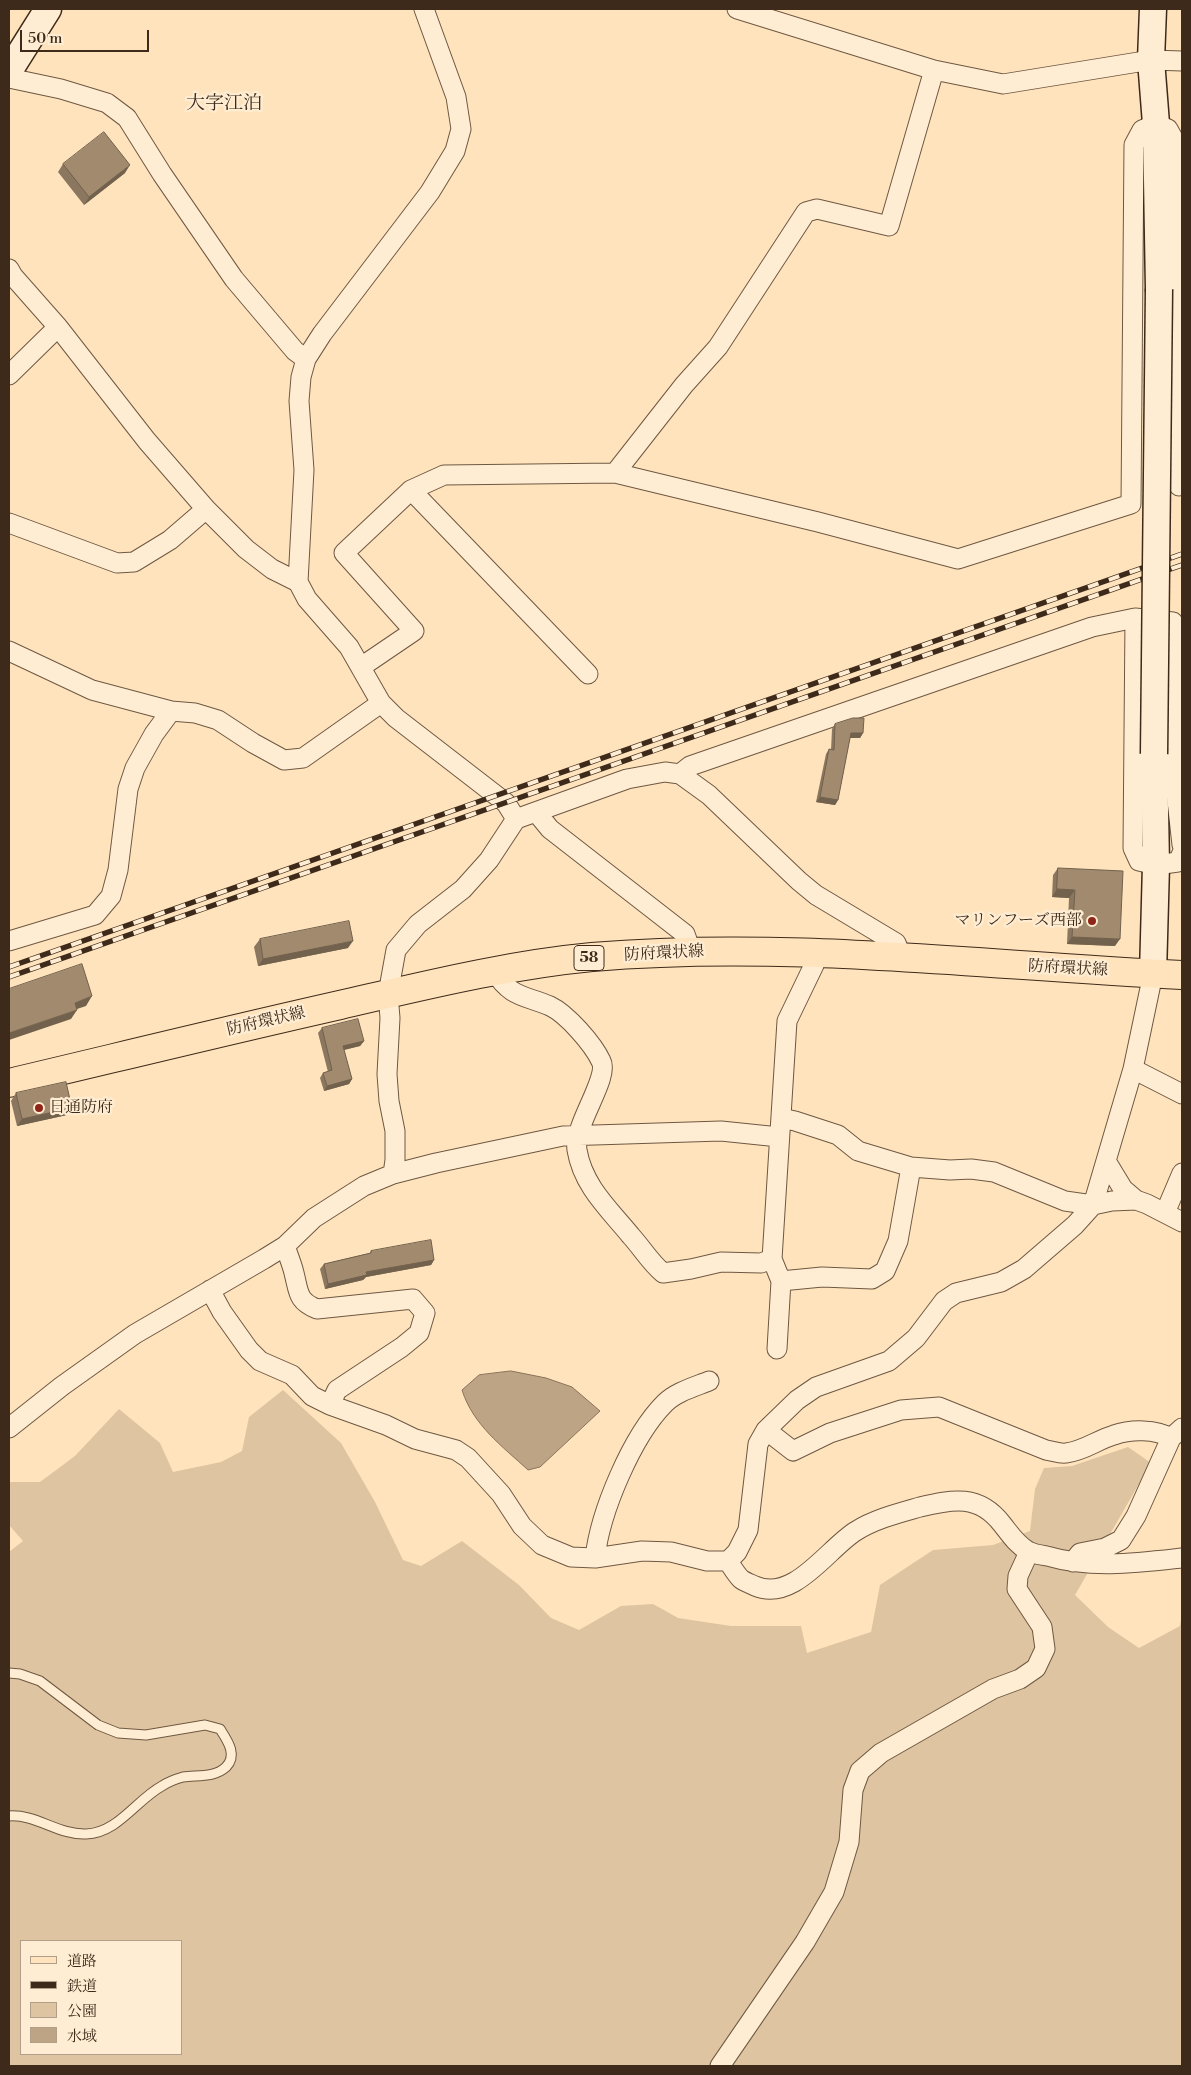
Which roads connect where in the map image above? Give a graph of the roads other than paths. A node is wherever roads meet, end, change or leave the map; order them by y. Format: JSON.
{"nodes":[{"id":1,"x":48,"y":9,"type":"edge"},
{"id":2,"x":424,"y":9,"type":"edge"},
{"id":3,"x":737,"y":9,"type":"edge"},
{"id":4,"x":1153,"y":9,"type":"edge"},
{"id":5,"x":1152,"y":60,"type":"junction"},
{"id":6,"x":1182,"y":61,"type":"edge"},
{"id":7,"x":934,"y":70,"type":"junction"},
{"id":8,"x":9,"y":71,"type":"edge"},
{"id":9,"x":9,"y":78,"type":"edge"},
{"id":10,"x":1156,"y":124,"type":"junction"},
{"id":11,"x":9,"y":268,"type":"edge"},
{"id":12,"x":1132,"y":307,"type":"junction"},
{"id":13,"x":1180,"y":309,"type":"edge"},
{"id":14,"x":58,"y":327,"type":"junction"},
{"id":15,"x":306,"y":359,"type":"junction"},
{"id":16,"x":9,"y":375,"type":"edge"},
{"id":17,"x":615,"y":473,"type":"junction"},
{"id":18,"x":1180,"y":486,"type":"dead end"},
{"id":19,"x":411,"y":490,"type":"junction"},
{"id":20,"x":206,"y":509,"type":"junction"},
{"id":21,"x":9,"y":523,"type":"edge"},
{"id":22,"x":298,"y":582,"type":"junction"},
{"id":23,"x":1135,"y":618,"type":"junction"},
{"id":24,"x":1179,"y":623,"type":"edge"},
{"id":25,"x":9,"y":651,"type":"edge"},
{"id":26,"x":362,"y":667,"type":"junction"},
{"id":27,"x":588,"y":674,"type":"dead end"},
{"id":28,"x":381,"y":703,"type":"junction"},
{"id":29,"x":170,"y":711,"type":"junction"},
{"id":30,"x":680,"y":774,"type":"junction"},
{"id":31,"x":536,"y":812,"type":"junction"},
{"id":32,"x":516,"y":819,"type":"junction"},
{"id":33,"x":1182,"y":845,"type":"edge"},
{"id":34,"x":1182,"y":853,"type":"edge"},
{"id":35,"x":1156,"y":865,"type":"junction"},
{"id":36,"x":9,"y":941,"type":"edge"},
{"id":37,"x":691,"y":951,"type":"junction"},
{"id":38,"x":815,"y":954,"type":"junction"},
{"id":39,"x":902,"y":958,"type":"junction"},
{"id":40,"x":494,"y":971,"type":"junction"},
{"id":41,"x":1153,"y":974,"type":"junction"},
{"id":42,"x":1182,"y":975,"type":"edge"},
{"id":43,"x":388,"y":994,"type":"junction"},
{"id":44,"x":1133,"y":1069,"type":"junction"},
{"id":45,"x":9,"y":1083,"type":"edge"},
{"id":46,"x":1182,"y":1094,"type":"edge"},
{"id":47,"x":780,"y":1127,"type":"junction"},
{"id":48,"x":579,"y":1136,"type":"junction"},
{"id":49,"x":1106,"y":1161,"type":"junction"},
{"id":50,"x":911,"y":1167,"type":"junction"},
{"id":51,"x":1182,"y":1173,"type":"edge"},
{"id":52,"x":393,"y":1174,"type":"junction"},
{"id":53,"x":1136,"y":1200,"type":"junction"},
{"id":54,"x":1093,"y":1204,"type":"junction"},
{"id":55,"x":1165,"y":1213,"type":"junction"},
{"id":56,"x":1182,"y":1222,"type":"edge"},
{"id":57,"x":285,"y":1246,"type":"junction"},
{"id":58,"x":772,"y":1259,"type":"junction"},
{"id":59,"x":780,"y":1281,"type":"junction"},
{"id":60,"x":210,"y":1290,"type":"junction"},
{"id":61,"x":777,"y":1349,"type":"dead end"},
{"id":62,"x":709,"y":1381,"type":"dead end"},
{"id":63,"x":330,"y":1405,"type":"junction"},
{"id":64,"x":9,"y":1428,"type":"edge"},
{"id":65,"x":766,"y":1430,"type":"junction"},
{"id":66,"x":1177,"y":1433,"type":"edge"},
{"id":67,"x":1029,"y":1552,"type":"junction"},
{"id":68,"x":595,"y":1558,"type":"junction"},
{"id":69,"x":1182,"y":1558,"type":"edge"},
{"id":70,"x":728,"y":1561,"type":"junction"},
{"id":71,"x":1072,"y":1563,"type":"junction"},
{"id":72,"x":9,"y":1673,"type":"edge"},
{"id":73,"x":9,"y":1816,"type":"edge"},
{"id":74,"x":720,"y":2066,"type":"edge"}],
"edges":[{"from":1,"to":8,"type":"street"},
{"from":2,"to":15,"type":"street"},
{"from":3,"to":7,"type":"street"},
{"from":4,"to":5,"type":"street"},
{"from":5,"to":6,"type":"street"},
{"from":5,"to":7,"type":"street"},
{"from":5,"to":10,"type":"street"},
{"from":7,"to":17,"type":"street"},
{"from":9,"to":15,"type":"street"},
{"from":10,"to":12,"type":"street"},
{"from":10,"to":13,"type":"street"},
{"from":10,"to":35,"type":"street","bridge":true},
{"from":11,"to":14,"type":"street"},
{"from":12,"to":13,"type":"street"},
{"from":12,"to":17,"type":"street"},
{"from":13,"to":18,"type":"street"},
{"from":14,"to":16,"type":"street"},
{"from":14,"to":20,"type":"street"},
{"from":15,"to":22,"type":"street"},
{"from":17,"to":19,"type":"street"},
{"from":19,"to":26,"type":"street"},
{"from":19,"to":27,"type":"street"},
{"from":20,"to":21,"type":"street"},
{"from":20,"to":22,"type":"street"},
{"from":22,"to":26,"type":"street"},
{"from":23,"to":24,"type":"street"},
{"from":23,"to":30,"type":"street"},
{"from":23,"to":35,"type":"street"},
{"from":24,"to":33,"type":"street"},
{"from":25,"to":29,"type":"street"},
{"from":26,"to":28,"type":"street"},
{"from":28,"to":29,"type":"street"},
{"from":28,"to":32,"type":"street"},
{"from":29,"to":36,"type":"street"},
{"from":30,"to":31,"type":"street"},
{"from":30,"to":39,"type":"street"},
{"from":31,"to":32,"type":"street"},
{"from":31,"to":37,"type":"street"},
{"from":32,"to":43,"type":"street"},
{"from":34,"to":35,"type":"street"},
{"from":35,"to":41,"type":"street"},
{"from":37,"to":38,"type":"main road","name":"防府環状線","number":"58"},
{"from":37,"to":40,"type":"main road","name":"防府環状線","number":"58"},
{"from":38,"to":39,"type":"main road","name":"防府環状線","number":"58"},
{"from":38,"to":47,"type":"street"},
{"from":39,"to":41,"type":"main road","name":"防府環状線","number":"58"},
{"from":40,"to":43,"type":"main road","name":"防府環状線","number":"58"},
{"from":40,"to":48,"type":"street"},
{"from":41,"to":42,"type":"main road","name":"防府環状線","number":"58"},
{"from":41,"to":44,"type":"street"},
{"from":43,"to":45,"type":"main road","name":"防府環状線","number":"58"},
{"from":43,"to":52,"type":"street"},
{"from":44,"to":46,"type":"street"},
{"from":44,"to":49,"type":"street"},
{"from":47,"to":48,"type":"street"},
{"from":47,"to":50,"type":"street"},
{"from":47,"to":58,"type":"street"},
{"from":48,"to":52,"type":"street"},
{"from":48,"to":58,"type":"street"},
{"from":49,"to":53,"type":"street"},
{"from":49,"to":54,"type":"street"},
{"from":50,"to":54,"type":"street"},
{"from":50,"to":59,"type":"street"},
{"from":51,"to":55,"type":"street"},
{"from":52,"to":57,"type":"street"},
{"from":53,"to":54,"type":"street"},
{"from":53,"to":55,"type":"street"},
{"from":54,"to":65,"type":"street"},
{"from":55,"to":56,"type":"street"},
{"from":57,"to":60,"type":"street"},
{"from":57,"to":63,"type":"street"},
{"from":58,"to":59,"type":"street"},
{"from":59,"to":61,"type":"street"},
{"from":60,"to":63,"type":"street"},
{"from":60,"to":64,"type":"street"},
{"from":62,"to":68,"type":"street"},
{"from":63,"to":68,"type":"street"},
{"from":65,"to":66,"type":"street"},
{"from":65,"to":70,"type":"street"},
{"from":66,"to":71,"type":"street"},
{"from":67,"to":70,"type":"street"},
{"from":67,"to":71,"type":"street"},
{"from":67,"to":74,"type":"street"},
{"from":68,"to":70,"type":"street"},
{"from":69,"to":71,"type":"street"},
{"from":72,"to":73,"type":"lane"}]}
